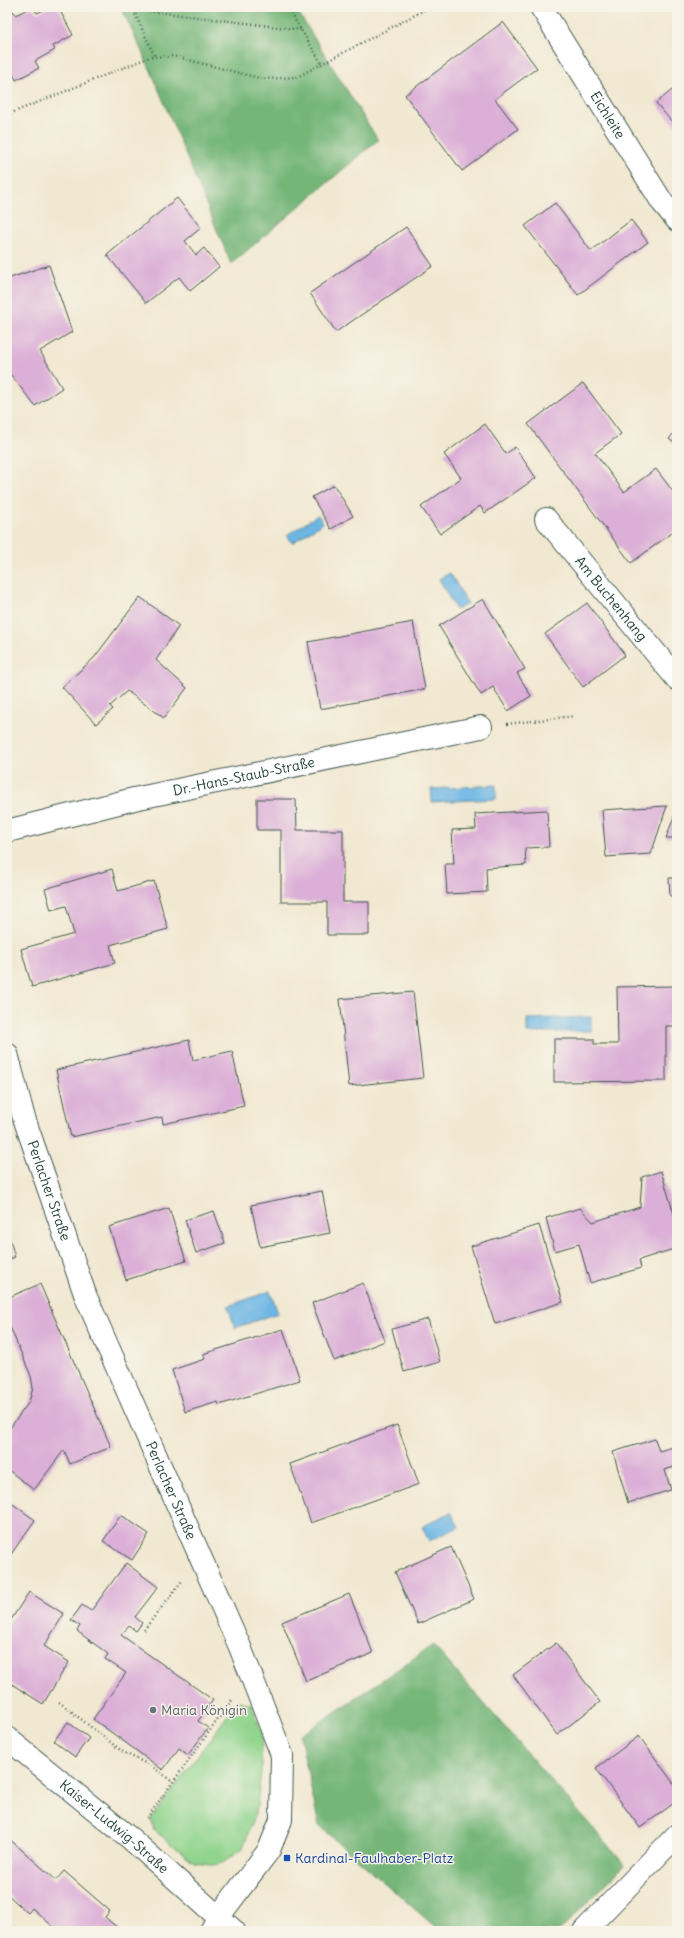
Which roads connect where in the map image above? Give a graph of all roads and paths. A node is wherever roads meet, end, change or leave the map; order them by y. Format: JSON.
{"nodes":[{"id":1,"x":287,"y":7,"type":"edge"},
{"id":2,"x":430,"y":7,"type":"edge"},
{"id":3,"x":541,"y":7,"type":"edge"},
{"id":4,"x":133,"y":8,"type":"edge"},
{"id":5,"x":302,"y":30,"type":"junction"},
{"id":6,"x":155,"y":57,"type":"junction"},
{"id":7,"x":322,"y":64,"type":"junction"},
{"id":8,"x":7,"y":116,"type":"edge"},
{"id":9,"x":677,"y":220,"type":"edge"},
{"id":10,"x":546,"y":519,"type":"dead end"},
{"id":11,"x":677,"y":679,"type":"edge"},
{"id":12,"x":574,"y":716,"type":"dead end"},
{"id":13,"x":481,"y":727,"type":"joint"},
{"id":14,"x":7,"y":831,"type":"edge"},
{"id":15,"x":7,"y":1054,"type":"edge"},
{"id":16,"x":205,"y":1568,"type":"junction"},
{"id":17,"x":144,"y":1630,"type":"dead end"},
{"id":18,"x":251,"y":1674,"type":"junction"},
{"id":19,"x":59,"y":1702,"type":"dead end"},
{"id":20,"x":7,"y":1738,"type":"edge"},
{"id":21,"x":172,"y":1782,"type":"junction"},
{"id":22,"x":677,"y":1836,"type":"edge"},
{"id":23,"x":131,"y":1839,"type":"junction"},
{"id":24,"x":221,"y":1926,"type":"edge"},
{"id":25,"x":584,"y":1931,"type":"edge"}],
"edges":[{"from":1,"to":5,"type":"path"},
{"from":2,"to":7,"type":"path"},
{"from":3,"to":9,"type":"street","name":"Eichleite"},
{"from":4,"to":5,"type":"path"},
{"from":4,"to":6,"type":"path"},
{"from":5,"to":7,"type":"path"},
{"from":6,"to":7,"type":"path"},
{"from":6,"to":8,"type":"path"},
{"from":10,"to":11,"type":"street","name":"Am Buchenhang"},
{"from":12,"to":13,"type":"path"},
{"from":13,"to":14,"type":"street","name":"Dr.-Hans-Staub-Straße"},
{"from":15,"to":16,"type":"street","name":"Perlacher Straße"},
{"from":16,"to":17,"type":"path"},
{"from":16,"to":18,"type":"street","name":"Perlacher Straße"},
{"from":18,"to":21,"type":"path"},
{"from":18,"to":24,"type":"street","name":"Perlacher Straße"},
{"from":19,"to":21,"type":"path"},
{"from":20,"to":23,"type":"street","name":"Kaiser-Ludwig-Straße"},
{"from":21,"to":23,"type":"path"},
{"from":22,"to":25,"type":"street"},
{"from":23,"to":24,"type":"street","name":"Kaiser-Ludwig-Straße"}]}
